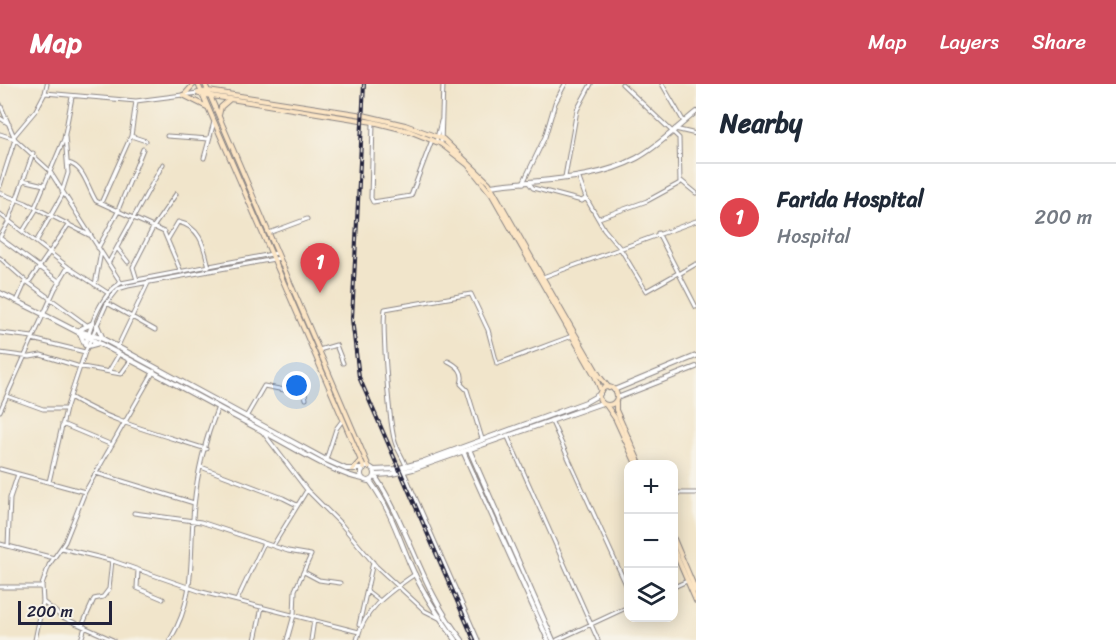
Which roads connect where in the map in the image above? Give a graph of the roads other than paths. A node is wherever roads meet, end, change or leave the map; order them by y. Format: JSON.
{"nodes":[{"id":1,"x":47,"y":84,"type":"edge"},
{"id":2,"x":196,"y":84,"type":"edge"},
{"id":3,"x":204,"y":84,"type":"edge"},
{"id":4,"x":443,"y":84,"type":"edge"},
{"id":5,"x":565,"y":84,"type":"edge"},
{"id":6,"x":591,"y":84,"type":"edge"},
{"id":7,"x":622,"y":84,"type":"edge"},
{"id":8,"x":662,"y":84,"type":"edge"},
{"id":9,"x":45,"y":93,"type":"junction"},
{"id":10,"x":201,"y":93,"type":"junction"},
{"id":11,"x":209,"y":94,"type":"junction"},
{"id":12,"x":183,"y":96,"type":"junction"},
{"id":13,"x":72,"y":97,"type":"junction"},
{"id":14,"x":229,"y":100,"type":"junction"},
{"id":15,"x":136,"y":101,"type":"junction"},
{"id":16,"x":0,"y":104,"type":"edge"},
{"id":17,"x":211,"y":112,"type":"junction"},
{"id":18,"x":696,"y":112,"type":"edge"},
{"id":19,"x":442,"y":116,"type":"junction"},
{"id":20,"x":219,"y":117,"type":"junction"},
{"id":21,"x":0,"y":118,"type":"edge"},
{"id":22,"x":214,"y":122,"type":"junction"},
{"id":23,"x":373,"y":122,"type":"junction"},
{"id":24,"x":684,"y":122,"type":"junction"},
{"id":25,"x":10,"y":125,"type":"junction"},
{"id":26,"x":674,"y":130,"type":"junction"},
{"id":27,"x":0,"y":134,"type":"edge"},
{"id":28,"x":696,"y":134,"type":"edge"},
{"id":29,"x":65,"y":136,"type":"junction"},
{"id":30,"x":166,"y":136,"type":"dead end"},
{"id":31,"x":15,"y":137,"type":"junction"},
{"id":32,"x":131,"y":137,"type":"junction"},
{"id":33,"x":209,"y":140,"type":"junction"},
{"id":34,"x":435,"y":140,"type":"junction"},
{"id":35,"x":146,"y":141,"type":"dead end"},
{"id":36,"x":442,"y":142,"type":"junction"},
{"id":37,"x":143,"y":149,"type":"dead end"},
{"id":38,"x":33,"y":153,"type":"junction"},
{"id":39,"x":204,"y":158,"type":"dead end"},
{"id":40,"x":68,"y":163,"type":"junction"},
{"id":41,"x":163,"y":164,"type":"dead end"},
{"id":42,"x":0,"y":168,"type":"edge"},
{"id":43,"x":5,"y":169,"type":"junction"},
{"id":44,"x":51,"y":172,"type":"junction"},
{"id":45,"x":578,"y":176,"type":"junction"},
{"id":46,"x":565,"y":177,"type":"junction"},
{"id":47,"x":23,"y":180,"type":"junction"},
{"id":48,"x":680,"y":180,"type":"junction"},
{"id":49,"x":523,"y":183,"type":"junction"},
{"id":50,"x":529,"y":183,"type":"junction"},
{"id":51,"x":45,"y":185,"type":"junction"},
{"id":52,"x":0,"y":186,"type":"edge"},
{"id":53,"x":491,"y":186,"type":"junction"},
{"id":54,"x":63,"y":193,"type":"junction"},
{"id":55,"x":696,"y":193,"type":"edge"},
{"id":56,"x":0,"y":194,"type":"edge"},
{"id":57,"x":176,"y":194,"type":"dead end"},
{"id":58,"x":586,"y":198,"type":"junction"},
{"id":59,"x":18,"y":199,"type":"junction"},
{"id":60,"x":101,"y":204,"type":"junction"},
{"id":61,"x":35,"y":208,"type":"junction"},
{"id":62,"x":118,"y":210,"type":"junction"},
{"id":63,"x":0,"y":214,"type":"edge"},
{"id":64,"x":50,"y":216,"type":"junction"},
{"id":65,"x":133,"y":218,"type":"junction"},
{"id":66,"x":599,"y":218,"type":"junction"},
{"id":67,"x":307,"y":219,"type":"dead end"},
{"id":68,"x":9,"y":221,"type":"junction"},
{"id":69,"x":696,"y":221,"type":"edge"},
{"id":70,"x":69,"y":224,"type":"junction"},
{"id":71,"x":153,"y":226,"type":"junction"},
{"id":72,"x":514,"y":229,"type":"junction"},
{"id":73,"x":22,"y":231,"type":"junction"},
{"id":74,"x":269,"y":233,"type":"junction"},
{"id":75,"x":658,"y":233,"type":"junction"},
{"id":76,"x":91,"y":236,"type":"junction"},
{"id":77,"x":0,"y":237,"type":"edge"},
{"id":78,"x":168,"y":239,"type":"junction"},
{"id":79,"x":36,"y":242,"type":"junction"},
{"id":80,"x":117,"y":248,"type":"junction"},
{"id":81,"x":620,"y":248,"type":"junction"},
{"id":82,"x":99,"y":250,"type":"junction"},
{"id":83,"x":51,"y":254,"type":"junction"},
{"id":84,"x":271,"y":255,"type":"junction"},
{"id":85,"x":278,"y":256,"type":"junction"},
{"id":86,"x":0,"y":258,"type":"edge"},
{"id":87,"x":273,"y":260,"type":"junction"},
{"id":88,"x":109,"y":262,"type":"junction"},
{"id":89,"x":128,"y":262,"type":"dead end"},
{"id":90,"x":696,"y":264,"type":"edge"},
{"id":91,"x":68,"y":267,"type":"junction"},
{"id":92,"x":209,"y":267,"type":"junction"},
{"id":93,"x":41,"y":268,"type":"junction"},
{"id":94,"x":181,"y":272,"type":"junction"},
{"id":95,"x":678,"y":274,"type":"junction"},
{"id":96,"x":543,"y":277,"type":"junction"},
{"id":97,"x":137,"y":280,"type":"junction"},
{"id":98,"x":27,"y":282,"type":"junction"},
{"id":99,"x":60,"y":282,"type":"junction"},
{"id":100,"x":121,"y":283,"type":"junction"},
{"id":101,"x":148,"y":283,"type":"junction"},
{"id":102,"x":95,"y":285,"type":"junction"},
{"id":103,"x":0,"y":293,"type":"edge"},
{"id":104,"x":108,"y":293,"type":"junction"},
{"id":105,"x":51,"y":298,"type":"junction"},
{"id":106,"x":17,"y":301,"type":"junction"},
{"id":107,"x":107,"y":303,"type":"junction"},
{"id":108,"x":696,"y":308,"type":"edge"},
{"id":109,"x":43,"y":314,"type":"junction"},
{"id":110,"x":133,"y":317,"type":"junction"},
{"id":111,"x":95,"y":324,"type":"junction"},
{"id":112,"x":88,"y":326,"type":"junction"},
{"id":113,"x":155,"y":330,"type":"dead end"},
{"id":114,"x":80,"y":331,"type":"junction"},
{"id":115,"x":0,"y":333,"type":"edge"},
{"id":116,"x":90,"y":335,"type":"junction"},
{"id":117,"x":572,"y":336,"type":"junction"},
{"id":118,"x":33,"y":338,"type":"junction"},
{"id":119,"x":102,"y":341,"type":"junction"},
{"id":120,"x":87,"y":345,"type":"junction"},
{"id":121,"x":117,"y":348,"type":"junction"},
{"id":122,"x":319,"y":350,"type":"junction"},
{"id":123,"x":85,"y":352,"type":"junction"},
{"id":124,"x":0,"y":353,"type":"edge"},
{"id":125,"x":119,"y":354,"type":"junction"},
{"id":126,"x":24,"y":356,"type":"junction"},
{"id":127,"x":696,"y":356,"type":"edge"},
{"id":128,"x":131,"y":360,"type":"junction"},
{"id":129,"x":448,"y":361,"type":"dead end"},
{"id":130,"x":344,"y":363,"type":"dead end"},
{"id":131,"x":81,"y":366,"type":"junction"},
{"id":132,"x":696,"y":367,"type":"edge"},
{"id":133,"x":109,"y":371,"type":"junction"},
{"id":134,"x":154,"y":371,"type":"junction"},
{"id":135,"x":612,"y":389,"type":"junction"},
{"id":136,"x":601,"y":392,"type":"junction"},
{"id":137,"x":7,"y":396,"type":"junction"},
{"id":138,"x":70,"y":397,"type":"junction"},
{"id":139,"x":306,"y":399,"type":"dead end"},
{"id":140,"x":616,"y":400,"type":"junction"},
{"id":141,"x":604,"y":404,"type":"junction"},
{"id":142,"x":218,"y":407,"type":"junction"},
{"id":143,"x":66,"y":409,"type":"junction"},
{"id":144,"x":0,"y":411,"type":"edge"},
{"id":145,"x":246,"y":417,"type":"junction"},
{"id":146,"x":551,"y":420,"type":"junction"},
{"id":147,"x":342,"y":421,"type":"junction"},
{"id":148,"x":124,"y":422,"type":"junction"},
{"id":149,"x":63,"y":424,"type":"junction"},
{"id":150,"x":261,"y":430,"type":"junction"},
{"id":151,"x":507,"y":435,"type":"junction"},
{"id":152,"x":482,"y":439,"type":"junction"},
{"id":153,"x":112,"y":445,"type":"junction"},
{"id":154,"x":469,"y":449,"type":"junction"},
{"id":155,"x":206,"y":450,"type":"junction"},
{"id":156,"x":463,"y":451,"type":"junction"},
{"id":157,"x":326,"y":460,"type":"junction"},
{"id":158,"x":361,"y":460,"type":"junction"},
{"id":159,"x":634,"y":460,"type":"edge"},
{"id":160,"x":638,"y":460,"type":"edge"},
{"id":161,"x":406,"y":466,"type":"junction"},
{"id":162,"x":201,"y":467,"type":"junction"},
{"id":163,"x":365,"y":468,"type":"junction"},
{"id":164,"x":0,"y":469,"type":"edge"},
{"id":165,"x":353,"y":469,"type":"junction"},
{"id":166,"x":404,"y":471,"type":"junction"},
{"id":167,"x":96,"y":473,"type":"junction"},
{"id":168,"x":18,"y":474,"type":"junction"},
{"id":169,"x":375,"y":474,"type":"junction"},
{"id":170,"x":363,"y":479,"type":"junction"},
{"id":171,"x":49,"y":482,"type":"junction"},
{"id":172,"x":370,"y":482,"type":"junction"},
{"id":173,"x":307,"y":490,"type":"junction"},
{"id":174,"x":85,"y":492,"type":"junction"},
{"id":175,"x":678,"y":493,"type":"edge"},
{"id":176,"x":696,"y":493,"type":"edge"},
{"id":177,"x":194,"y":503,"type":"junction"},
{"id":178,"x":297,"y":505,"type":"junction"},
{"id":179,"x":134,"y":513,"type":"dead end"},
{"id":180,"x":193,"y":521,"type":"junction"},
{"id":181,"x":264,"y":543,"type":"junction"},
{"id":182,"x":0,"y":544,"type":"edge"},
{"id":183,"x":274,"y":544,"type":"junction"},
{"id":184,"x":8,"y":546,"type":"junction"},
{"id":185,"x":61,"y":548,"type":"junction"},
{"id":186,"x":678,"y":548,"type":"edge"},
{"id":187,"x":54,"y":558,"type":"junction"},
{"id":188,"x":111,"y":560,"type":"junction"},
{"id":189,"x":678,"y":560,"type":"edge"},
{"id":190,"x":373,"y":562,"type":"junction"},
{"id":191,"x":138,"y":570,"type":"junction"},
{"id":192,"x":304,"y":572,"type":"junction"},
{"id":193,"x":415,"y":574,"type":"junction"},
{"id":194,"x":624,"y":579,"type":"edge"},
{"id":195,"x":687,"y":581,"type":"junction"},
{"id":196,"x":340,"y":583,"type":"dead end"},
{"id":197,"x":678,"y":585,"type":"edge"},
{"id":198,"x":0,"y":587,"type":"edge"},
{"id":199,"x":41,"y":587,"type":"junction"},
{"id":200,"x":397,"y":587,"type":"junction"},
{"id":201,"x":189,"y":588,"type":"junction"},
{"id":202,"x":366,"y":591,"type":"junction"},
{"id":203,"x":696,"y":591,"type":"edge"},
{"id":204,"x":163,"y":599,"type":"dead end"},
{"id":205,"x":237,"y":600,"type":"junction"},
{"id":206,"x":380,"y":601,"type":"junction"},
{"id":207,"x":696,"y":601,"type":"edge"},
{"id":208,"x":43,"y":602,"type":"junction"},
{"id":209,"x":262,"y":607,"type":"junction"},
{"id":210,"x":624,"y":610,"type":"edge"},
{"id":211,"x":294,"y":615,"type":"junction"},
{"id":212,"x":439,"y":618,"type":"junction"},
{"id":213,"x":314,"y":620,"type":"junction"},
{"id":214,"x":591,"y":624,"type":"junction"},
{"id":215,"x":84,"y":626,"type":"junction"},
{"id":216,"x":358,"y":631,"type":"junction"},
{"id":217,"x":35,"y":640,"type":"edge"},
{"id":218,"x":81,"y":640,"type":"edge"},
{"id":219,"x":113,"y":640,"type":"edge"},
{"id":220,"x":171,"y":640,"type":"edge"},
{"id":221,"x":255,"y":640,"type":"edge"},
{"id":222,"x":287,"y":640,"type":"edge"},
{"id":223,"x":311,"y":640,"type":"edge"},
{"id":224,"x":357,"y":640,"type":"edge"},
{"id":225,"x":456,"y":640,"type":"edge"},
{"id":226,"x":462,"y":640,"type":"edge"},
{"id":227,"x":478,"y":640,"type":"edge"},
{"id":228,"x":548,"y":640,"type":"edge"},
{"id":229,"x":555,"y":640,"type":"edge"},
{"id":230,"x":598,"y":640,"type":"edge"}],
"edges":[{"from":1,"to":9,"type":"street"},
{"from":2,"to":10,"type":"main road"},
{"from":2,"to":12,"type":"main road"},
{"from":3,"to":11,"type":"main road"},
{"from":4,"to":19,"type":"street"},
{"from":5,"to":49,"type":"street"},
{"from":6,"to":46,"type":"street"},
{"from":7,"to":26,"type":"street"},
{"from":8,"to":24,"type":"street"},
{"from":9,"to":13,"type":"street"},
{"from":9,"to":31,"type":"street"},
{"from":10,"to":11,"type":"main road"},
{"from":10,"to":12,"type":"street"},
{"from":10,"to":17,"type":"main road"},
{"from":11,"to":14,"type":"main road"},
{"from":11,"to":20,"type":"main road"},
{"from":11,"to":34,"type":"main road"},
{"from":12,"to":15,"type":"street"},
{"from":12,"to":17,"type":"main road"},
{"from":13,"to":15,"type":"street"},
{"from":13,"to":29,"type":"street"},
{"from":14,"to":20,"type":"main road"},
{"from":14,"to":23,"type":"main road"},
{"from":15,"to":32,"type":"street"},
{"from":16,"to":25,"type":"street"},
{"from":17,"to":22,"type":"main road"},
{"from":18,"to":24,"type":"street"},
{"from":19,"to":34,"type":"street"},
{"from":19,"to":36,"type":"street"},
{"from":20,"to":74,"type":"main road"},
{"from":21,"to":25,"type":"street"},
{"from":22,"to":33,"type":"street"},
{"from":22,"to":84,"type":"main road"},
{"from":23,"to":34,"type":"main road"},
{"from":23,"to":34,"type":"street"},
{"from":24,"to":26,"type":"street"},
{"from":25,"to":31,"type":"street"},
{"from":26,"to":28,"type":"street"},
{"from":26,"to":45,"type":"street"},
{"from":26,"to":48,"type":"street"},
{"from":27,"to":31,"type":"street"},
{"from":29,"to":40,"type":"street"},
{"from":29,"to":44,"type":"street"},
{"from":30,"to":33,"type":"street"},
{"from":31,"to":38,"type":"street"},
{"from":31,"to":43,"type":"street"},
{"from":32,"to":35,"type":"street"},
{"from":32,"to":60,"type":"street"},
{"from":33,"to":39,"type":"street"},
{"from":34,"to":36,"type":"main road"},
{"from":36,"to":53,"type":"main road"},
{"from":36,"to":72,"type":"main road"},
{"from":37,"to":62,"type":"street"},
{"from":38,"to":44,"type":"street"},
{"from":38,"to":47,"type":"street"},
{"from":40,"to":54,"type":"street"},
{"from":40,"to":60,"type":"street"},
{"from":41,"to":65,"type":"street"},
{"from":42,"to":43,"type":"street"},
{"from":43,"to":52,"type":"street"},
{"from":44,"to":51,"type":"street"},
{"from":44,"to":54,"type":"street"},
{"from":45,"to":46,"type":"street"},
{"from":45,"to":58,"type":"street"},
{"from":46,"to":50,"type":"street"},
{"from":47,"to":51,"type":"street"},
{"from":47,"to":59,"type":"street"},
{"from":48,"to":55,"type":"street"},
{"from":48,"to":66,"type":"street"},
{"from":49,"to":50,"type":"street"},
{"from":49,"to":53,"type":"street"},
{"from":50,"to":58,"type":"street"},
{"from":51,"to":61,"type":"street"},
{"from":53,"to":72,"type":"main road"},
{"from":54,"to":64,"type":"street"},
{"from":54,"to":76,"type":"street"},
{"from":56,"to":59,"type":"street"},
{"from":57,"to":71,"type":"street"},
{"from":58,"to":66,"type":"street"},
{"from":59,"to":61,"type":"street"},
{"from":59,"to":68,"type":"street"},
{"from":60,"to":62,"type":"street"},
{"from":61,"to":64,"type":"street"},
{"from":61,"to":73,"type":"street"},
{"from":62,"to":65,"type":"street"},
{"from":62,"to":82,"type":"street"},
{"from":63,"to":68,"type":"street"},
{"from":64,"to":70,"type":"street"},
{"from":64,"to":79,"type":"street"},
{"from":65,"to":71,"type":"street"},
{"from":65,"to":80,"type":"street"},
{"from":66,"to":81,"type":"street"},
{"from":67,"to":74,"type":"street"},
{"from":68,"to":73,"type":"street"},
{"from":68,"to":77,"type":"street"},
{"from":69,"to":75,"type":"street"},
{"from":70,"to":76,"type":"street"},
{"from":70,"to":83,"type":"street"},
{"from":71,"to":78,"type":"street"},
{"from":71,"to":97,"type":"street"},
{"from":72,"to":96,"type":"main road"},
{"from":72,"to":117,"type":"main road"},
{"from":73,"to":79,"type":"street"},
{"from":74,"to":85,"type":"main road"},
{"from":75,"to":81,"type":"street"},
{"from":75,"to":95,"type":"street"},
{"from":76,"to":82,"type":"street"},
{"from":77,"to":93,"type":"street"},
{"from":78,"to":92,"type":"street"},
{"from":78,"to":94,"type":"street"},
{"from":79,"to":83,"type":"street"},
{"from":80,"to":88,"type":"street"},
{"from":80,"to":89,"type":"street"},
{"from":81,"to":95,"type":"street"},
{"from":81,"to":96,"type":"street"},
{"from":82,"to":88,"type":"street"},
{"from":82,"to":102,"type":"street"},
{"from":83,"to":91,"type":"street"},
{"from":83,"to":93,"type":"street"},
{"from":84,"to":85,"type":"street"},
{"from":84,"to":87,"type":"main road"},
{"from":84,"to":92,"type":"street"},
{"from":85,"to":87,"type":"street"},
{"from":85,"to":122,"type":"main road"},
{"from":86,"to":98,"type":"street"},
{"from":87,"to":101,"type":"street"},
{"from":87,"to":147,"type":"main road"},
{"from":88,"to":100,"type":"street"},
{"from":90,"to":95,"type":"street"},
{"from":91,"to":99,"type":"street"},
{"from":91,"to":102,"type":"street"},
{"from":92,"to":94,"type":"street"},
{"from":93,"to":98,"type":"street"},
{"from":93,"to":99,"type":"street"},
{"from":94,"to":97,"type":"street"},
{"from":95,"to":108,"type":"street"},
{"from":96,"to":135,"type":"main road"},
{"from":97,"to":100,"type":"street"},
{"from":98,"to":105,"type":"street"},
{"from":98,"to":106,"type":"street"},
{"from":99,"to":105,"type":"street"},
{"from":100,"to":104,"type":"street"},
{"from":101,"to":107,"type":"street"},
{"from":101,"to":110,"type":"street"},
{"from":102,"to":104,"type":"street"},
{"from":103,"to":106,"type":"street"},
{"from":104,"to":111,"type":"street"},
{"from":105,"to":109,"type":"street"},
{"from":105,"to":112,"type":"street"},
{"from":106,"to":109,"type":"street"},
{"from":107,"to":110,"type":"street"},
{"from":107,"to":111,"type":"street"},
{"from":109,"to":114,"type":"street"},
{"from":109,"to":118,"type":"street"},
{"from":110,"to":113,"type":"street"},
{"from":110,"to":121,"type":"street"},
{"from":111,"to":112,"type":"street"},
{"from":111,"to":116,"type":"street"},
{"from":111,"to":119,"type":"street"},
{"from":112,"to":114,"type":"street"},
{"from":114,"to":116,"type":"street"},
{"from":114,"to":120,"type":"street"},
{"from":115,"to":118,"type":"street"},
{"from":116,"to":119,"type":"street"},
{"from":116,"to":120,"type":"street"},
{"from":117,"to":136,"type":"main road"},
{"from":117,"to":161,"type":"street"},
{"from":118,"to":123,"type":"street"},
{"from":118,"to":126,"type":"street"},
{"from":119,"to":120,"type":"street"},
{"from":119,"to":121,"type":"street"},
{"from":119,"to":125,"type":"street"},
{"from":120,"to":123,"type":"street"},
{"from":121,"to":134,"type":"street"},
{"from":122,"to":130,"type":"street"},
{"from":122,"to":163,"type":"main road"},
{"from":123,"to":131,"type":"street"},
{"from":124,"to":126,"type":"street"},
{"from":125,"to":128,"type":"street"},
{"from":125,"to":133,"type":"street"},
{"from":126,"to":131,"type":"street"},
{"from":126,"to":137,"type":"street"},
{"from":127,"to":135,"type":"street"},
{"from":128,"to":133,"type":"street"},
{"from":128,"to":134,"type":"street"},
{"from":129,"to":152,"type":"street"},
{"from":131,"to":133,"type":"street"},
{"from":131,"to":138,"type":"street"},
{"from":132,"to":140,"type":"street"},
{"from":134,"to":142,"type":"street"},
{"from":134,"to":145,"type":"street"},
{"from":134,"to":148,"type":"street"},
{"from":135,"to":136,"type":"main road"},
{"from":135,"to":140,"type":"main road"},
{"from":136,"to":141,"type":"main road"},
{"from":136,"to":152,"type":"street"},
{"from":137,"to":143,"type":"street"},
{"from":137,"to":144,"type":"street"},
{"from":138,"to":143,"type":"street"},
{"from":138,"to":148,"type":"street"},
{"from":139,"to":145,"type":"street"},
{"from":140,"to":141,"type":"main road"},
{"from":140,"to":160,"type":"main road"},
{"from":141,"to":146,"type":"street"},
{"from":141,"to":159,"type":"main road"},
{"from":142,"to":150,"type":"street"},
{"from":142,"to":155,"type":"street"},
{"from":143,"to":149,"type":"street"},
{"from":145,"to":157,"type":"street"},
{"from":146,"to":151,"type":"street"},
{"from":146,"to":194,"type":"street"},
{"from":147,"to":157,"type":"street"},
{"from":147,"to":158,"type":"main road"},
{"from":148,"to":153,"type":"street"},
{"from":148,"to":155,"type":"street"},
{"from":149,"to":153,"type":"street"},
{"from":149,"to":171,"type":"street"},
{"from":150,"to":170,"type":"street"},
{"from":150,"to":173,"type":"street"},
{"from":151,"to":154,"type":"street"},
{"from":151,"to":214,"type":"street"},
{"from":152,"to":161,"type":"street"},
{"from":153,"to":167,"type":"street"},
{"from":154,"to":156,"type":"street"},
{"from":154,"to":229,"type":"street"},
{"from":155,"to":162,"type":"street"},
{"from":156,"to":166,"type":"street"},
{"from":156,"to":228,"type":"street"},
{"from":157,"to":165,"type":"street"},
{"from":158,"to":163,"type":"main road"},
{"from":158,"to":165,"type":"main road"},
{"from":161,"to":169,"type":"street"},
{"from":162,"to":177,"type":"street"},
{"from":162,"to":178,"type":"street"},
{"from":163,"to":165,"type":"street"},
{"from":163,"to":169,"type":"street"},
{"from":163,"to":170,"type":"street"},
{"from":164,"to":168,"type":"street"},
{"from":166,"to":169,"type":"street"},
{"from":166,"to":227,"type":"street"},
{"from":167,"to":174,"type":"street"},
{"from":167,"to":177,"type":"street"},
{"from":168,"to":171,"type":"street"},
{"from":168,"to":184,"type":"street"},
{"from":169,"to":172,"type":"street"},
{"from":169,"to":226,"type":"street"},
{"from":170,"to":172,"type":"street"},
{"from":171,"to":174,"type":"street"},
{"from":172,"to":193,"type":"street"},
{"from":173,"to":178,"type":"street"},
{"from":173,"to":190,"type":"street"},
{"from":174,"to":185,"type":"street"},
{"from":175,"to":176,"type":"street"},
{"from":177,"to":180,"type":"street"},
{"from":178,"to":183,"type":"street"},
{"from":179,"to":180,"type":"street"},
{"from":180,"to":181,"type":"street"},
{"from":180,"to":201,"type":"street"},
{"from":181,"to":183,"type":"street"},
{"from":181,"to":205,"type":"street"},
{"from":182,"to":184,"type":"street"},
{"from":183,"to":192,"type":"street"},
{"from":184,"to":187,"type":"street"},
{"from":185,"to":187,"type":"street"},
{"from":185,"to":188,"type":"street"},
{"from":186,"to":203,"type":"main road"},
{"from":187,"to":199,"type":"street"},
{"from":188,"to":191,"type":"street"},
{"from":188,"to":215,"type":"street"},
{"from":189,"to":195,"type":"main road"},
{"from":190,"to":200,"type":"street"},
{"from":190,"to":202,"type":"street"},
{"from":191,"to":201,"type":"street"},
{"from":191,"to":204,"type":"street"},
{"from":192,"to":196,"type":"street"},
{"from":192,"to":211,"type":"street"},
{"from":193,"to":200,"type":"street"},
{"from":193,"to":212,"type":"street"},
{"from":195,"to":197,"type":"street"},
{"from":195,"to":207,"type":"main road"},
{"from":198,"to":199,"type":"street"},
{"from":199,"to":208,"type":"street"},
{"from":200,"to":206,"type":"street"},
{"from":200,"to":212,"type":"street"},
{"from":201,"to":205,"type":"street"},
{"from":201,"to":220,"type":"street"},
{"from":202,"to":206,"type":"street"},
{"from":202,"to":216,"type":"street"},
{"from":205,"to":209,"type":"street"},
{"from":206,"to":216,"type":"street"},
{"from":208,"to":215,"type":"street"},
{"from":208,"to":217,"type":"street"},
{"from":209,"to":211,"type":"street"},
{"from":209,"to":221,"type":"street"},
{"from":210,"to":214,"type":"street"},
{"from":211,"to":213,"type":"street"},
{"from":211,"to":222,"type":"street"},
{"from":212,"to":225,"type":"street"},
{"from":213,"to":216,"type":"street"},
{"from":213,"to":223,"type":"street"},
{"from":214,"to":229,"type":"street"},
{"from":214,"to":230,"type":"street"},
{"from":215,"to":218,"type":"street"},
{"from":215,"to":219,"type":"street"},
{"from":216,"to":224,"type":"street"}]}
